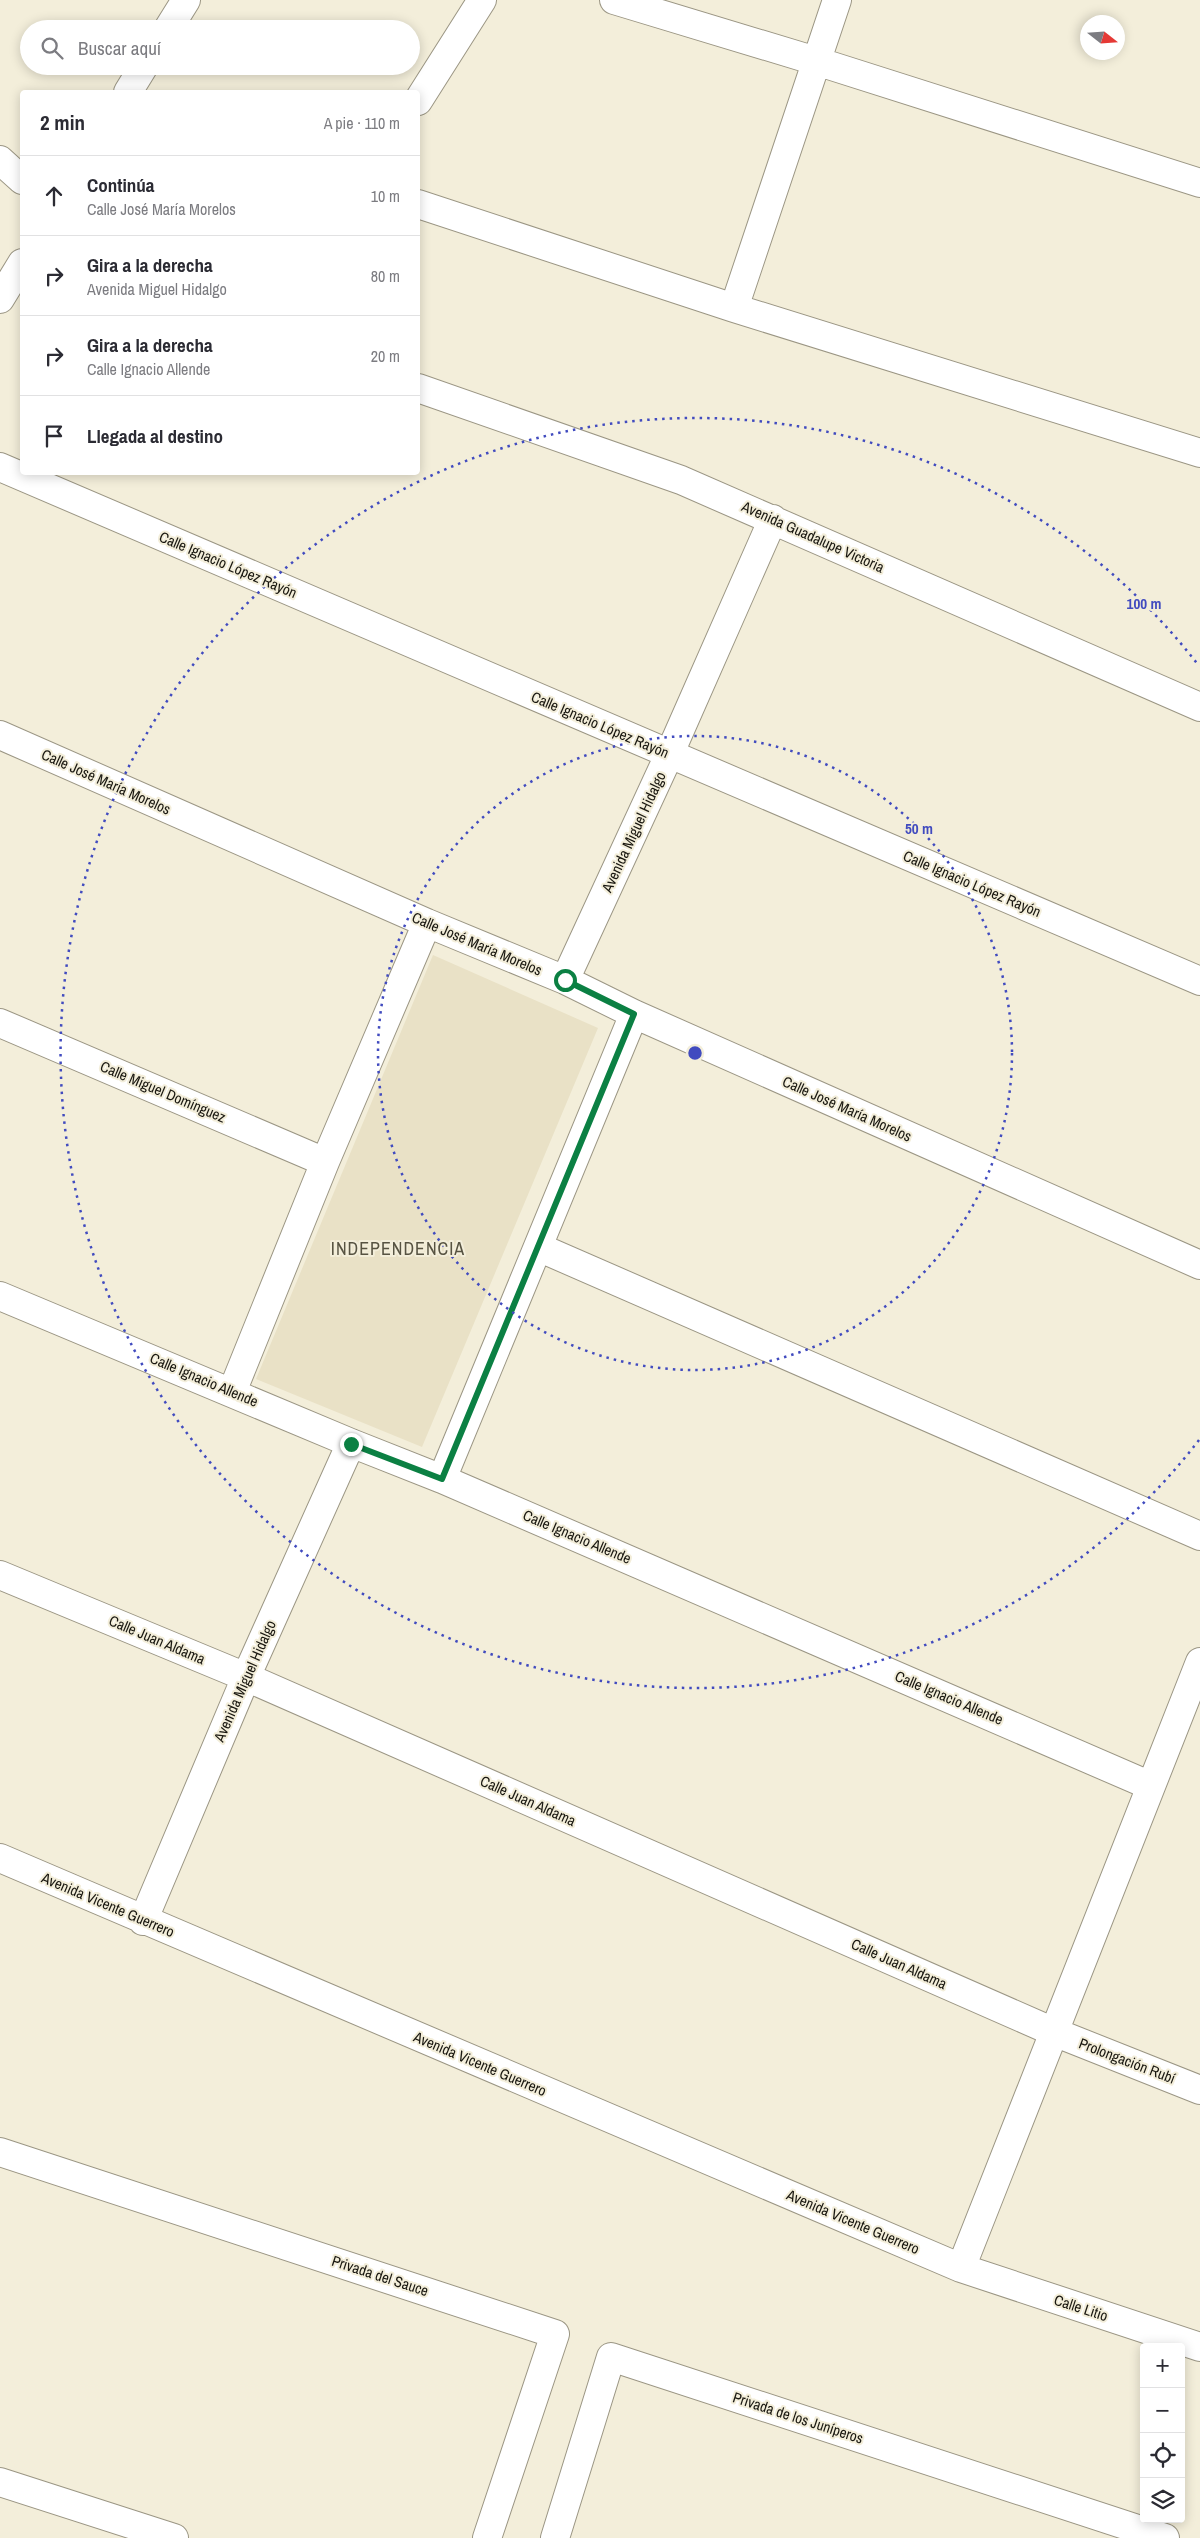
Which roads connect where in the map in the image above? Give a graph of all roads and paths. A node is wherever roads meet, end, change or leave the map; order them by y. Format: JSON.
{"nodes":[{"id":1,"x":186,"y":0,"type":"edge"},
{"id":2,"x":482,"y":0,"type":"edge"},
{"id":3,"x":614,"y":0,"type":"edge"},
{"id":4,"x":837,"y":0,"type":"edge"},
{"id":5,"x":174,"y":20,"type":"edge"},
{"id":6,"x":816,"y":60,"type":"junction"},
{"id":7,"x":138,"y":75,"type":"edge"},
{"id":8,"x":129,"y":90,"type":"edge"},
{"id":9,"x":420,"y":98,"type":"edge"},
{"id":10,"x":0,"y":160,"type":"edge"},
{"id":11,"x":20,"y":178,"type":"edge"},
{"id":12,"x":1200,"y":183,"type":"edge"},
{"id":13,"x":420,"y":205,"type":"edge"},
{"id":14,"x":20,"y":266,"type":"edge"},
{"id":15,"x":0,"y":299,"type":"edge"},
{"id":16,"x":734,"y":308,"type":"junction"},
{"id":17,"x":420,"y":389,"type":"edge"},
{"id":18,"x":1200,"y":453,"type":"edge"},
{"id":19,"x":0,"y":467,"type":"edge"},
{"id":20,"x":773,"y":519,"type":"junction"},
{"id":21,"x":1200,"y":707,"type":"edge"},
{"id":22,"x":0,"y":735,"type":"edge"},
{"id":23,"x":669,"y":755,"type":"junction"},
{"id":24,"x":427,"y":923,"type":"junction"},
{"id":25,"x":565,"y":980,"type":"junction"},
{"id":26,"x":1200,"y":981,"type":"edge"},
{"id":27,"x":634,"y":1014,"type":"junction"},
{"id":28,"x":0,"y":1023,"type":"edge"},
{"id":29,"x":325,"y":1162,"type":"junction"},
{"id":30,"x":538,"y":1247,"type":"junction"},
{"id":31,"x":1200,"y":1265,"type":"edge"},
{"id":32,"x":0,"y":1296,"type":"edge"},
{"id":33,"x":232,"y":1392,"type":"junction"},
{"id":34,"x":351,"y":1444,"type":"junction"},
{"id":35,"x":442,"y":1479,"type":"junction"},
{"id":36,"x":1200,"y":1536,"type":"edge"},
{"id":37,"x":0,"y":1575,"type":"edge"},
{"id":38,"x":1200,"y":1662,"type":"edge"},
{"id":39,"x":246,"y":1677,"type":"junction"},
{"id":40,"x":1151,"y":1786,"type":"junction"},
{"id":41,"x":0,"y":1858,"type":"edge"},
{"id":42,"x":143,"y":1920,"type":"junction"},
{"id":43,"x":1054,"y":2032,"type":"junction"},
{"id":44,"x":1200,"y":2090,"type":"edge"},
{"id":45,"x":0,"y":2152,"type":"edge"},
{"id":46,"x":961,"y":2268,"type":"junction"},
{"id":47,"x":1200,"y":2347,"type":"edge"},
{"id":48,"x":0,"y":2482,"type":"edge"},
{"id":49,"x":174,"y":2538,"type":"edge"},
{"id":50,"x":487,"y":2538,"type":"edge"},
{"id":51,"x":555,"y":2538,"type":"edge"},
{"id":52,"x":1165,"y":2538,"type":"edge"}],
"edges":[{"from":1,"to":5,"type":"street"},
{"from":2,"to":9,"type":"street"},
{"from":3,"to":6,"type":"street"},
{"from":4,"to":6,"type":"street"},
{"from":6,"to":12,"type":"street"},
{"from":6,"to":16,"type":"street"},
{"from":7,"to":8,"type":"street"},
{"from":10,"to":11,"type":"street"},
{"from":13,"to":16,"type":"street"},
{"from":14,"to":15,"type":"street"},
{"from":16,"to":18,"type":"street"},
{"from":17,"to":20,"type":"street","name":"Avenida Guadalupe Victoria"},
{"from":19,"to":23,"type":"street","name":"Calle Ignacio López Rayón"},
{"from":20,"to":21,"type":"street","name":"Avenida Guadalupe Victoria"},
{"from":20,"to":23,"type":"street","name":"Avenida Miguel Hidalgo"},
{"from":22,"to":24,"type":"street","name":"Calle José María Morelos"},
{"from":23,"to":25,"type":"street","name":"Avenida Miguel Hidalgo"},
{"from":23,"to":26,"type":"street","name":"Calle Ignacio López Rayón"},
{"from":24,"to":25,"type":"street","name":"Calle José María Morelos"},
{"from":24,"to":29,"type":"street"},
{"from":25,"to":27,"type":"street","name":"Calle José María Morelos"},
{"from":27,"to":30,"type":"street"},
{"from":27,"to":31,"type":"street","name":"Calle José María Morelos"},
{"from":28,"to":29,"type":"street","name":"Calle Miguel Domínguez"},
{"from":29,"to":33,"type":"street"},
{"from":30,"to":35,"type":"street"},
{"from":30,"to":36,"type":"street"},
{"from":32,"to":33,"type":"street","name":"Calle Ignacio Allende"},
{"from":33,"to":34,"type":"street","name":"Calle Ignacio Allende"},
{"from":34,"to":35,"type":"street","name":"Calle Ignacio Allende"},
{"from":34,"to":39,"type":"street","name":"Avenida Miguel Hidalgo"},
{"from":35,"to":40,"type":"street","name":"Calle Ignacio Allende"},
{"from":37,"to":39,"type":"street","name":"Calle Juan Aldama"},
{"from":38,"to":40,"type":"street"},
{"from":39,"to":42,"type":"street","name":"Avenida Miguel Hidalgo"},
{"from":39,"to":43,"type":"street","name":"Calle Juan Aldama"},
{"from":40,"to":43,"type":"street"},
{"from":41,"to":42,"type":"street","name":"Avenida Vicente Guerrero"},
{"from":42,"to":46,"type":"street","name":"Avenida Vicente Guerrero"},
{"from":43,"to":44,"type":"street","name":"Prolongación Rubí"},
{"from":43,"to":46,"type":"street"},
{"from":45,"to":50,"type":"street","name":"Privada del Sauce"},
{"from":46,"to":47,"type":"street","name":"Calle Litio"},
{"from":48,"to":49,"type":"street"},
{"from":51,"to":52,"type":"street","name":"Privada de los Juníperos"}]}
